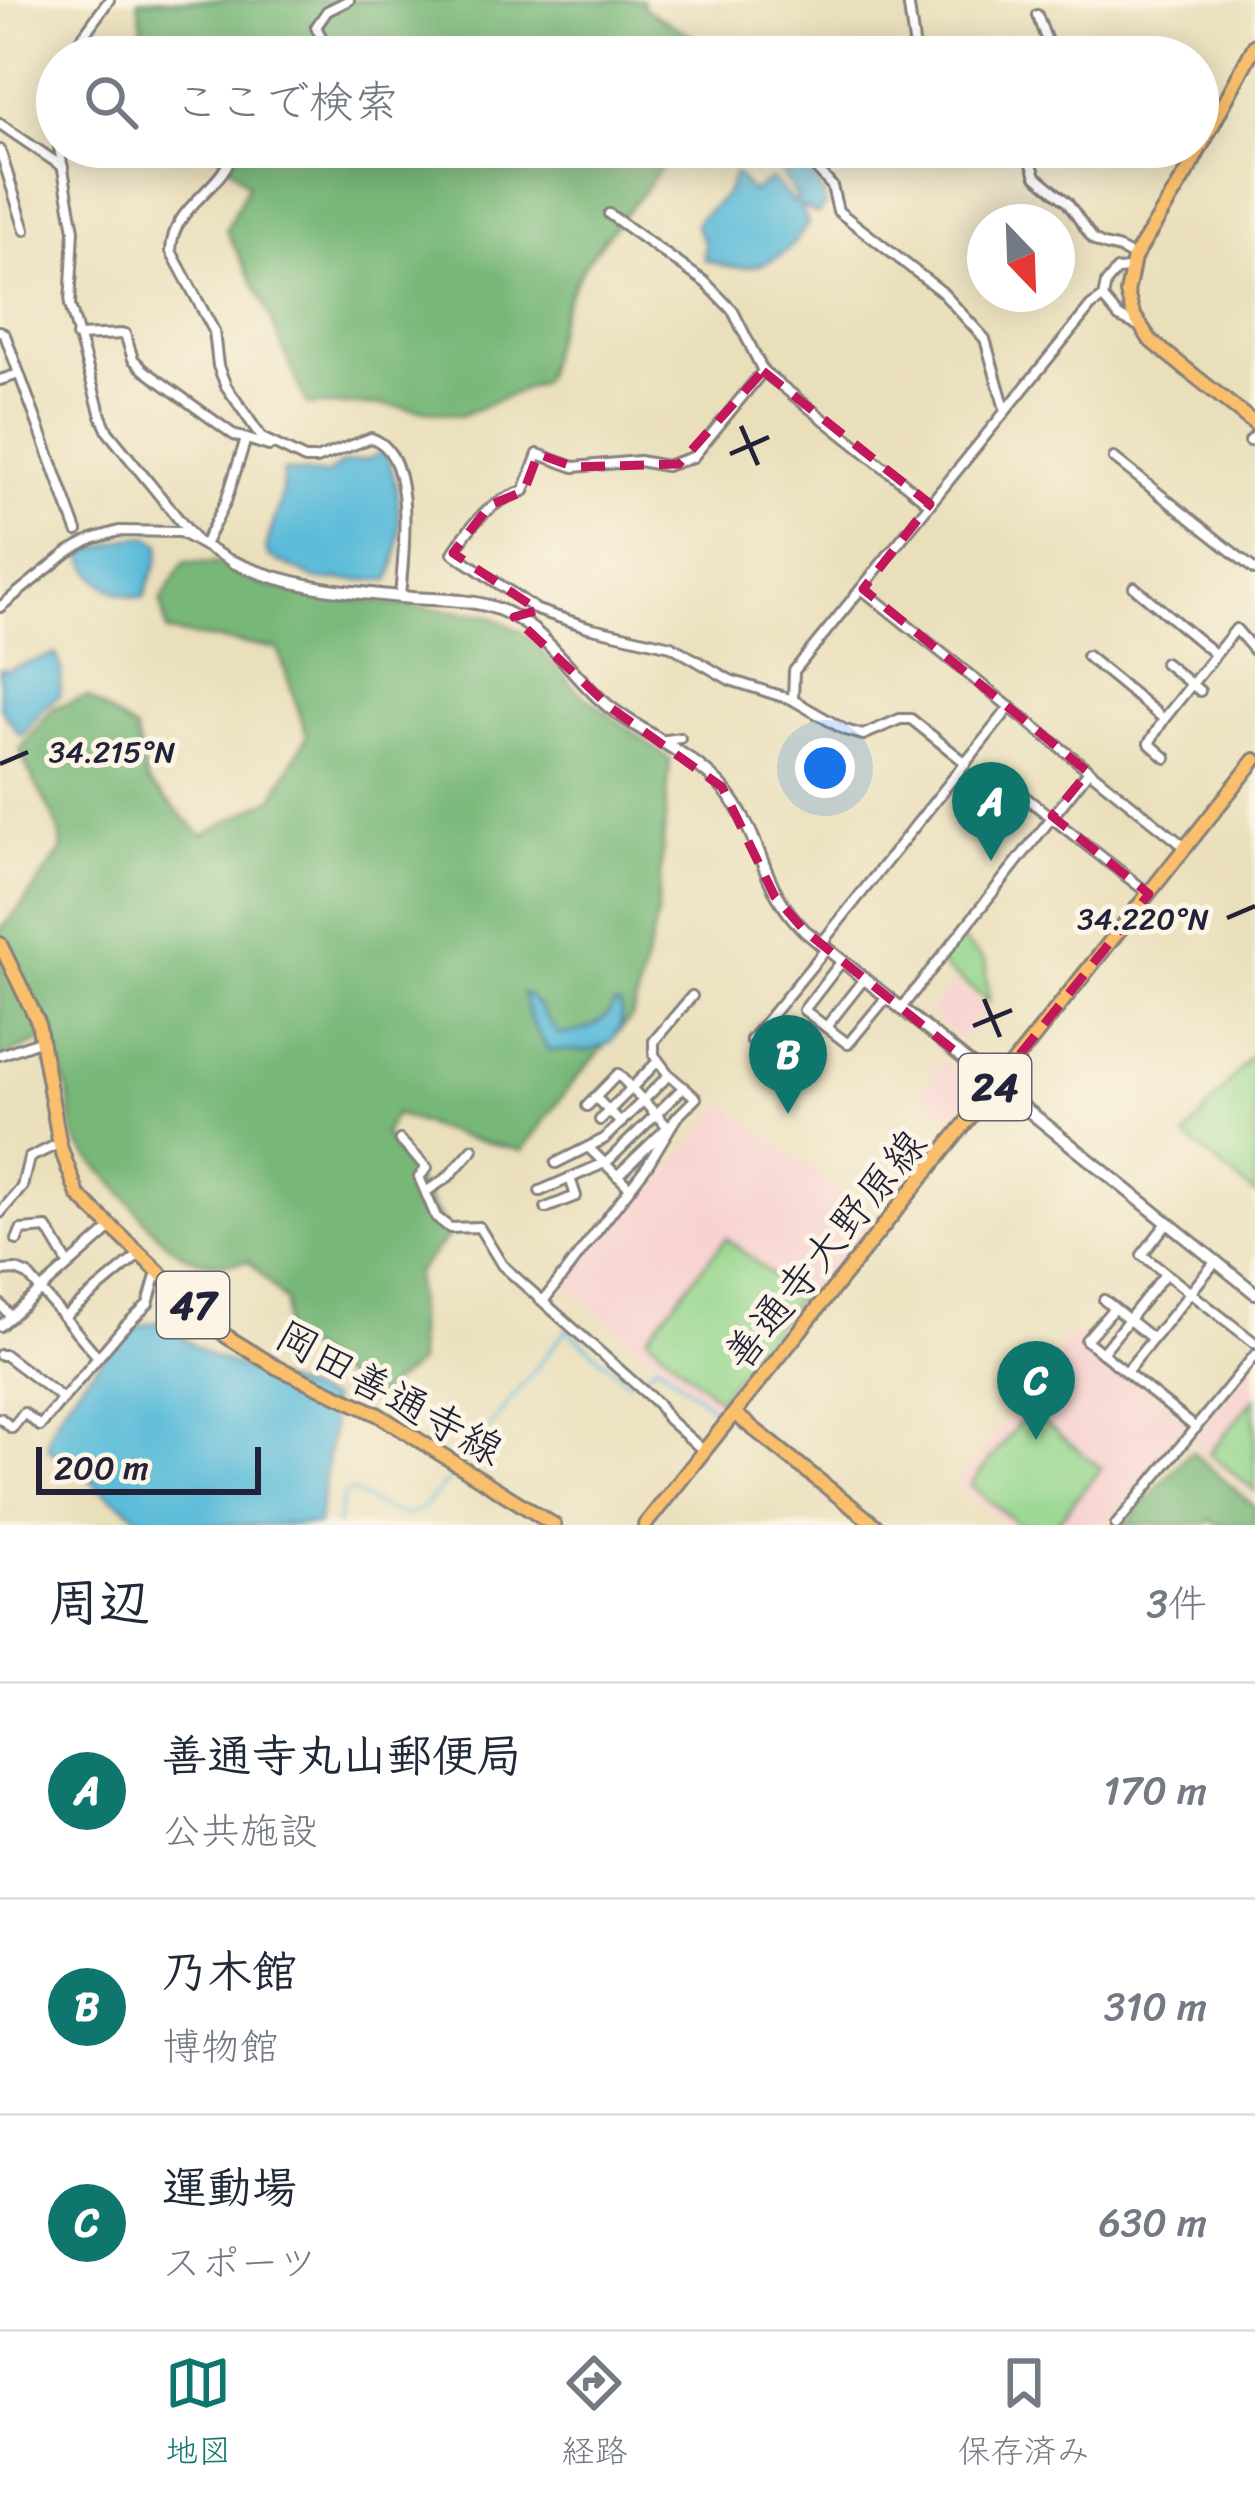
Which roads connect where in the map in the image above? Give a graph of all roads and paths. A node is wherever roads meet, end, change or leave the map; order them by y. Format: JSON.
{"nodes":[{"id":1,"x":110,"y":0,"type":"edge"},
{"id":2,"x":350,"y":0,"type":"edge"},
{"id":3,"x":908,"y":0,"type":"edge"},
{"id":4,"x":1037,"y":15,"type":"dead end"},
{"id":5,"x":85,"y":36,"type":"edge"},
{"id":6,"x":321,"y":36,"type":"edge"},
{"id":7,"x":913,"y":36,"type":"edge"},
{"id":8,"x":1046,"y":36,"type":"edge"},
{"id":9,"x":1255,"y":45,"type":"edge"},
{"id":10,"x":1219,"y":113,"type":"edge"},
{"id":11,"x":0,"y":124,"type":"edge"},
{"id":12,"x":36,"y":149,"type":"edge"},
{"id":13,"x":0,"y":150,"type":"edge"},
{"id":14,"x":64,"y":168,"type":"edge"},
{"id":15,"x":227,"y":168,"type":"edge"},
{"id":16,"x":816,"y":168,"type":"edge"},
{"id":17,"x":1033,"y":168,"type":"edge"},
{"id":18,"x":1190,"y":168,"type":"edge"},
{"id":19,"x":609,"y":214,"type":"dead end"},
{"id":20,"x":25,"y":230,"type":"dead end"},
{"id":21,"x":1132,"y":263,"type":"junction"},
{"id":22,"x":1103,"y":298,"type":"junction"},
{"id":23,"x":1138,"y":325,"type":"junction"},
{"id":24,"x":0,"y":331,"type":"edge"},
{"id":25,"x":77,"y":336,"type":"junction"},
{"id":26,"x":763,"y":371,"type":"junction"},
{"id":27,"x":19,"y":374,"type":"junction"},
{"id":28,"x":0,"y":380,"type":"edge"},
{"id":29,"x":1006,"y":410,"type":"junction"},
{"id":30,"x":1255,"y":424,"type":"edge"},
{"id":31,"x":245,"y":442,"type":"junction"},
{"id":32,"x":274,"y":447,"type":"junction"},
{"id":33,"x":1114,"y":458,"type":"dead end"},
{"id":34,"x":930,"y":504,"type":"junction"},
{"id":35,"x":76,"y":531,"type":"dead end"},
{"id":36,"x":194,"y":538,"type":"junction"},
{"id":37,"x":204,"y":545,"type":"junction"},
{"id":38,"x":233,"y":562,"type":"joint"},
{"id":39,"x":1255,"y":570,"type":"edge"},
{"id":40,"x":1134,"y":586,"type":"dead end"},
{"id":41,"x":862,"y":590,"type":"junction"},
{"id":42,"x":400,"y":597,"type":"junction"},
{"id":43,"x":0,"y":607,"type":"edge"},
{"id":44,"x":537,"y":610,"type":"junction"},
{"id":45,"x":514,"y":617,"type":"junction"},
{"id":46,"x":1255,"y":651,"type":"edge"},
{"id":47,"x":1215,"y":654,"type":"junction"},
{"id":48,"x":1087,"y":656,"type":"dead end"},
{"id":49,"x":1165,"y":663,"type":"dead end"},
{"id":50,"x":1191,"y":684,"type":"junction"},
{"id":51,"x":1200,"y":692,"type":"dead end"},
{"id":52,"x":793,"y":700,"type":"junction"},
{"id":53,"x":1010,"y":707,"type":"junction"},
{"id":54,"x":1164,"y":719,"type":"junction"},
{"id":55,"x":680,"y":738,"type":"dead end"},
{"id":56,"x":659,"y":741,"type":"junction"},
{"id":57,"x":1166,"y":758,"type":"dead end"},
{"id":58,"x":1255,"y":760,"type":"edge"},
{"id":59,"x":966,"y":763,"type":"junction"},
{"id":60,"x":1088,"y":772,"type":"junction"},
{"id":61,"x":1002,"y":779,"type":"dead end"},
{"id":62,"x":1052,"y":816,"type":"junction"},
{"id":63,"x":1185,"y":847,"type":"junction"},
{"id":64,"x":1149,"y":894,"type":"junction"},
{"id":65,"x":823,"y":947,"type":"junction"},
{"id":66,"x":2,"y":949,"type":"edge"},
{"id":67,"x":842,"y":962,"type":"junction"},
{"id":68,"x":864,"y":979,"type":"junction"},
{"id":69,"x":692,"y":996,"type":"dead end"},
{"id":70,"x":887,"y":997,"type":"junction"},
{"id":71,"x":902,"y":1007,"type":"junction"},
{"id":72,"x":826,"y":1027,"type":"junction"},
{"id":73,"x":43,"y":1040,"type":"junction"},
{"id":74,"x":751,"y":1040,"type":"dead end"},
{"id":75,"x":0,"y":1055,"type":"edge"},
{"id":76,"x":658,"y":1061,"type":"junction"},
{"id":77,"x":669,"y":1076,"type":"junction"},
{"id":78,"x":996,"y":1084,"type":"junction"},
{"id":79,"x":631,"y":1088,"type":"junction"},
{"id":80,"x":684,"y":1088,"type":"junction"},
{"id":81,"x":595,"y":1097,"type":"junction"},
{"id":82,"x":643,"y":1101,"type":"junction"},
{"id":83,"x":587,"y":1106,"type":"dead end"},
{"id":84,"x":608,"y":1111,"type":"junction"},
{"id":85,"x":656,"y":1114,"type":"junction"},
{"id":86,"x":600,"y":1120,"type":"dead end"},
{"id":87,"x":621,"y":1123,"type":"junction"},
{"id":88,"x":671,"y":1124,"type":"junction"},
{"id":89,"x":400,"y":1140,"type":"dead end"},
{"id":90,"x":59,"y":1143,"type":"junction"},
{"id":91,"x":473,"y":1149,"type":"dead end"},
{"id":92,"x":590,"y":1149,"type":"junction"},
{"id":93,"x":556,"y":1163,"type":"dead end"},
{"id":94,"x":602,"y":1164,"type":"junction"},
{"id":95,"x":616,"y":1176,"type":"junction"},
{"id":96,"x":570,"y":1178,"type":"junction"},
{"id":97,"x":630,"y":1188,"type":"junction"},
{"id":98,"x":427,"y":1191,"type":"junction"},
{"id":99,"x":540,"y":1191,"type":"dead end"},
{"id":100,"x":546,"y":1208,"type":"dead end"},
{"id":101,"x":0,"y":1213,"type":"edge"},
{"id":102,"x":1167,"y":1222,"type":"junction"},
{"id":103,"x":112,"y":1227,"type":"junction"},
{"id":104,"x":17,"y":1240,"type":"dead end"},
{"id":105,"x":140,"y":1254,"type":"junction"},
{"id":106,"x":1216,"y":1262,"type":"junction"},
{"id":107,"x":69,"y":1265,"type":"junction"},
{"id":108,"x":0,"y":1271,"type":"edge"},
{"id":109,"x":158,"y":1271,"type":"junction"},
{"id":110,"x":1166,"y":1274,"type":"junction"},
{"id":111,"x":41,"y":1290,"type":"junction"},
{"id":112,"x":1255,"y":1293,"type":"edge"},
{"id":113,"x":1190,"y":1294,"type":"junction"},
{"id":114,"x":544,"y":1300,"type":"junction"},
{"id":115,"x":1104,"y":1300,"type":"dead end"},
{"id":116,"x":0,"y":1304,"type":"edge"},
{"id":117,"x":1114,"y":1308,"type":"junction"},
{"id":118,"x":11,"y":1317,"type":"junction"},
{"id":119,"x":64,"y":1317,"type":"junction"},
{"id":120,"x":1127,"y":1320,"type":"junction"},
{"id":121,"x":0,"y":1327,"type":"edge"},
{"id":122,"x":1153,"y":1340,"type":"junction"},
{"id":123,"x":1255,"y":1343,"type":"edge"},
{"id":124,"x":1102,"y":1353,"type":"junction"},
{"id":125,"x":0,"y":1355,"type":"edge"},
{"id":126,"x":1255,"y":1355,"type":"edge"},
{"id":127,"x":98,"y":1358,"type":"junction"},
{"id":128,"x":1126,"y":1372,"type":"junction"},
{"id":129,"x":62,"y":1398,"type":"junction"},
{"id":130,"x":735,"y":1414,"type":"junction"},
{"id":131,"x":0,"y":1418,"type":"edge"},
{"id":132,"x":1196,"y":1428,"type":"junction"},
{"id":133,"x":705,"y":1452,"type":"junction"},
{"id":134,"x":554,"y":1525,"type":"edge"},
{"id":135,"x":645,"y":1525,"type":"edge"},
{"id":136,"x":875,"y":1525,"type":"edge"},
{"id":137,"x":1116,"y":1525,"type":"edge"}],
"edges":[{"from":1,"to":5,"type":"street"},
{"from":2,"to":6,"type":"street"},
{"from":3,"to":7,"type":"street"},
{"from":4,"to":8,"type":"street"},
{"from":9,"to":10,"type":"main road"},
{"from":11,"to":12,"type":"street"},
{"from":13,"to":20,"type":"street"},
{"from":14,"to":25,"type":"street"},
{"from":15,"to":32,"type":"street"},
{"from":16,"to":29,"type":"street"},
{"from":17,"to":21,"type":"street"},
{"from":18,"to":21,"type":"main road"},
{"from":19,"to":26,"type":"street"},
{"from":21,"to":22,"type":"street"},
{"from":21,"to":23,"type":"main road"},
{"from":22,"to":23,"type":"street"},
{"from":22,"to":29,"type":"street"},
{"from":23,"to":30,"type":"main road"},
{"from":24,"to":27,"type":"street"},
{"from":25,"to":31,"type":"street"},
{"from":25,"to":36,"type":"street"},
{"from":26,"to":34,"type":"street"},
{"from":26,"to":44,"type":"street"},
{"from":27,"to":28,"type":"street"},
{"from":27,"to":35,"type":"street"},
{"from":29,"to":34,"type":"street"},
{"from":31,"to":32,"type":"street"},
{"from":31,"to":37,"type":"street"},
{"from":32,"to":42,"type":"street"},
{"from":33,"to":39,"type":"street"},
{"from":34,"to":41,"type":"street"},
{"from":36,"to":37,"type":"street"},
{"from":36,"to":43,"type":"street"},
{"from":37,"to":38,"type":"street"},
{"from":38,"to":42,"type":"street"},
{"from":40,"to":47,"type":"street"},
{"from":41,"to":52,"type":"street"},
{"from":41,"to":53,"type":"street"},
{"from":42,"to":45,"type":"street"},
{"from":44,"to":45,"type":"street"},
{"from":44,"to":52,"type":"street"},
{"from":45,"to":56,"type":"street"},
{"from":46,"to":47,"type":"street"},
{"from":47,"to":50,"type":"street"},
{"from":48,"to":54,"type":"street"},
{"from":49,"to":50,"type":"street"},
{"from":50,"to":51,"type":"street"},
{"from":50,"to":54,"type":"street"},
{"from":52,"to":59,"type":"street"},
{"from":53,"to":59,"type":"street"},
{"from":53,"to":60,"type":"street"},
{"from":54,"to":57,"type":"street"},
{"from":55,"to":56,"type":"street"},
{"from":56,"to":65,"type":"street"},
{"from":58,"to":63,"type":"main road","name":"善通寺大野原線","number":"24"},
{"from":59,"to":65,"type":"street"},
{"from":60,"to":62,"type":"street"},
{"from":60,"to":63,"type":"street"},
{"from":61,"to":62,"type":"street"},
{"from":62,"to":64,"type":"street"},
{"from":62,"to":71,"type":"street"},
{"from":63,"to":64,"type":"main road","name":"善通寺大野原線","number":"24"},
{"from":64,"to":78,"type":"main road","name":"善通寺大野原線","number":"24"},
{"from":65,"to":67,"type":"street"},
{"from":65,"to":74,"type":"street"},
{"from":66,"to":73,"type":"main road","name":"岡田善通寺線","number":"47"},
{"from":67,"to":68,"type":"street"},
{"from":67,"to":72,"type":"street"},
{"from":68,"to":70,"type":"street"},
{"from":68,"to":72,"type":"street"},
{"from":69,"to":76,"type":"street"},
{"from":70,"to":71,"type":"street"},
{"from":70,"to":72,"type":"street"},
{"from":71,"to":78,"type":"street"},
{"from":73,"to":75,"type":"street"},
{"from":73,"to":90,"type":"main road","name":"岡田善通寺線","number":"47"},
{"from":76,"to":77,"type":"street"},
{"from":76,"to":79,"type":"street"},
{"from":77,"to":80,"type":"street"},
{"from":77,"to":82,"type":"street"},
{"from":78,"to":102,"type":"street"},
{"from":78,"to":130,"type":"main road","name":"善通寺大野原線","number":"24"},
{"from":79,"to":81,"type":"street"},
{"from":79,"to":82,"type":"street"},
{"from":79,"to":84,"type":"street"},
{"from":80,"to":85,"type":"street"},
{"from":80,"to":88,"type":"street"},
{"from":81,"to":83,"type":"street"},
{"from":81,"to":84,"type":"street"},
{"from":82,"to":85,"type":"street"},
{"from":82,"to":87,"type":"street"},
{"from":84,"to":86,"type":"street"},
{"from":84,"to":87,"type":"street"},
{"from":85,"to":88,"type":"street"},
{"from":85,"to":94,"type":"street"},
{"from":87,"to":92,"type":"street"},
{"from":88,"to":95,"type":"street"},
{"from":88,"to":97,"type":"street"},
{"from":89,"to":98,"type":"street"},
{"from":90,"to":101,"type":"street"},
{"from":90,"to":103,"type":"main road","name":"岡田善通寺線","number":"47"},
{"from":91,"to":98,"type":"street"},
{"from":92,"to":93,"type":"street"},
{"from":92,"to":94,"type":"street"},
{"from":94,"to":95,"type":"street"},
{"from":94,"to":96,"type":"street"},
{"from":95,"to":97,"type":"street"},
{"from":96,"to":99,"type":"street"},
{"from":96,"to":100,"type":"street"},
{"from":97,"to":114,"type":"street"},
{"from":98,"to":114,"type":"street"},
{"from":102,"to":106,"type":"street"},
{"from":102,"to":110,"type":"street"},
{"from":103,"to":105,"type":"main road","name":"岡田善通寺線","number":"47"},
{"from":103,"to":107,"type":"street"},
{"from":104,"to":107,"type":"street"},
{"from":105,"to":109,"type":"main road","name":"岡田善通寺線","number":"47"},
{"from":105,"to":119,"type":"street"},
{"from":106,"to":112,"type":"street"},
{"from":106,"to":113,"type":"street"},
{"from":107,"to":111,"type":"street"},
{"from":108,"to":111,"type":"street"},
{"from":109,"to":127,"type":"street"},
{"from":109,"to":134,"type":"main road","name":"岡田善通寺線","number":"47"},
{"from":110,"to":113,"type":"street"},
{"from":110,"to":120,"type":"street"},
{"from":111,"to":118,"type":"street"},
{"from":111,"to":119,"type":"street"},
{"from":113,"to":122,"type":"street"},
{"from":113,"to":123,"type":"street"},
{"from":114,"to":133,"type":"street"},
{"from":115,"to":117,"type":"street"},
{"from":116,"to":118,"type":"street"},
{"from":117,"to":120,"type":"street"},
{"from":117,"to":124,"type":"street"},
{"from":118,"to":121,"type":"street"},
{"from":119,"to":127,"type":"street"},
{"from":120,"to":122,"type":"street"},
{"from":120,"to":124,"type":"street"},
{"from":122,"to":128,"type":"street"},
{"from":124,"to":128,"type":"street"},
{"from":125,"to":129,"type":"street"},
{"from":126,"to":132,"type":"street"},
{"from":127,"to":129,"type":"street"},
{"from":128,"to":132,"type":"street"},
{"from":129,"to":131,"type":"street"},
{"from":130,"to":133,"type":"main road"},
{"from":130,"to":136,"type":"main road","name":"善通寺大野原線"},
{"from":132,"to":137,"type":"street"},
{"from":133,"to":135,"type":"main road"}]}
